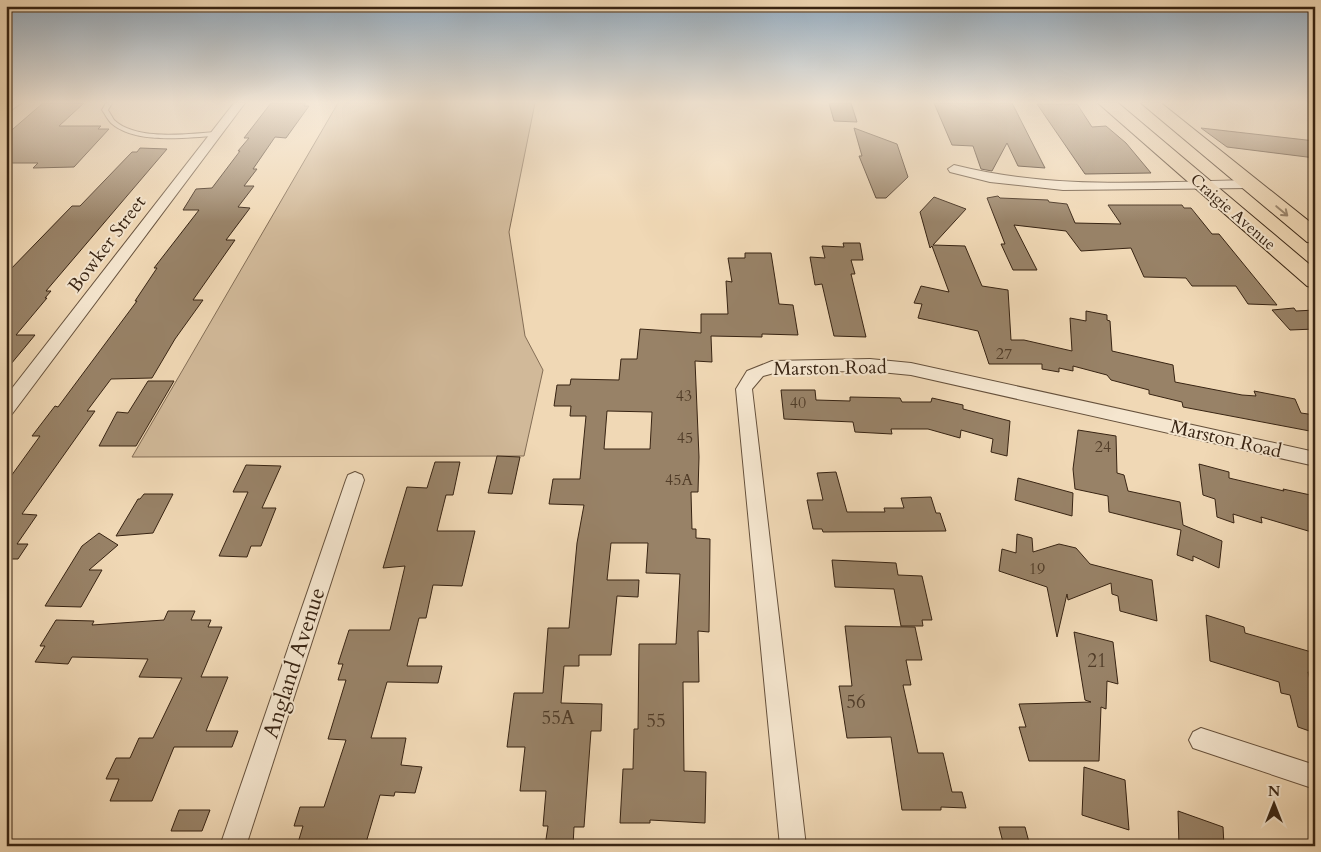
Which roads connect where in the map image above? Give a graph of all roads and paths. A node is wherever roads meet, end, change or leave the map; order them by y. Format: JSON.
{"nodes":[{"id":1,"x":209,"y":143,"type":"edge"},
{"id":2,"x":1153,"y":143,"type":"edge"},
{"id":3,"x":1199,"y":143,"type":"edge"},
{"id":4,"x":954,"y":169,"type":"dead end"},
{"id":5,"x":1250,"y":184,"type":"junction"},
{"id":6,"x":1202,"y":185,"type":"junction"},
{"id":7,"x":1315,"y":237,"type":"edge"},
{"id":8,"x":1315,"y":281,"type":"edge"},
{"id":9,"x":6,"y":409,"type":"edge"},
{"id":10,"x":1315,"y":459,"type":"edge"},
{"id":11,"x":355,"y":480,"type":"dead end"},
{"id":12,"x":1201,"y":740,"type":"dead end"},
{"id":13,"x":1315,"y":776,"type":"edge"},
{"id":14,"x":233,"y":846,"type":"edge"},
{"id":15,"x":793,"y":846,"type":"edge"}],
"edges":[{"from":1,"to":9,"type":"street","name":"Bowker Street"},
{"from":2,"to":6,"type":"highway","name":"Craigie Avenue"},
{"from":3,"to":5,"type":"highway","name":"Craigie Avenue"},
{"from":4,"to":6,"type":"street"},
{"from":5,"to":6,"type":"street"},
{"from":5,"to":7,"type":"highway","name":"Craigie Avenue","one_way":true},
{"from":6,"to":8,"type":"highway","name":"Craigie Avenue"},
{"from":10,"to":15,"type":"street","name":"Marston Road"},
{"from":11,"to":14,"type":"street","name":"Angland Avenue"},
{"from":12,"to":13,"type":"street"}]}
